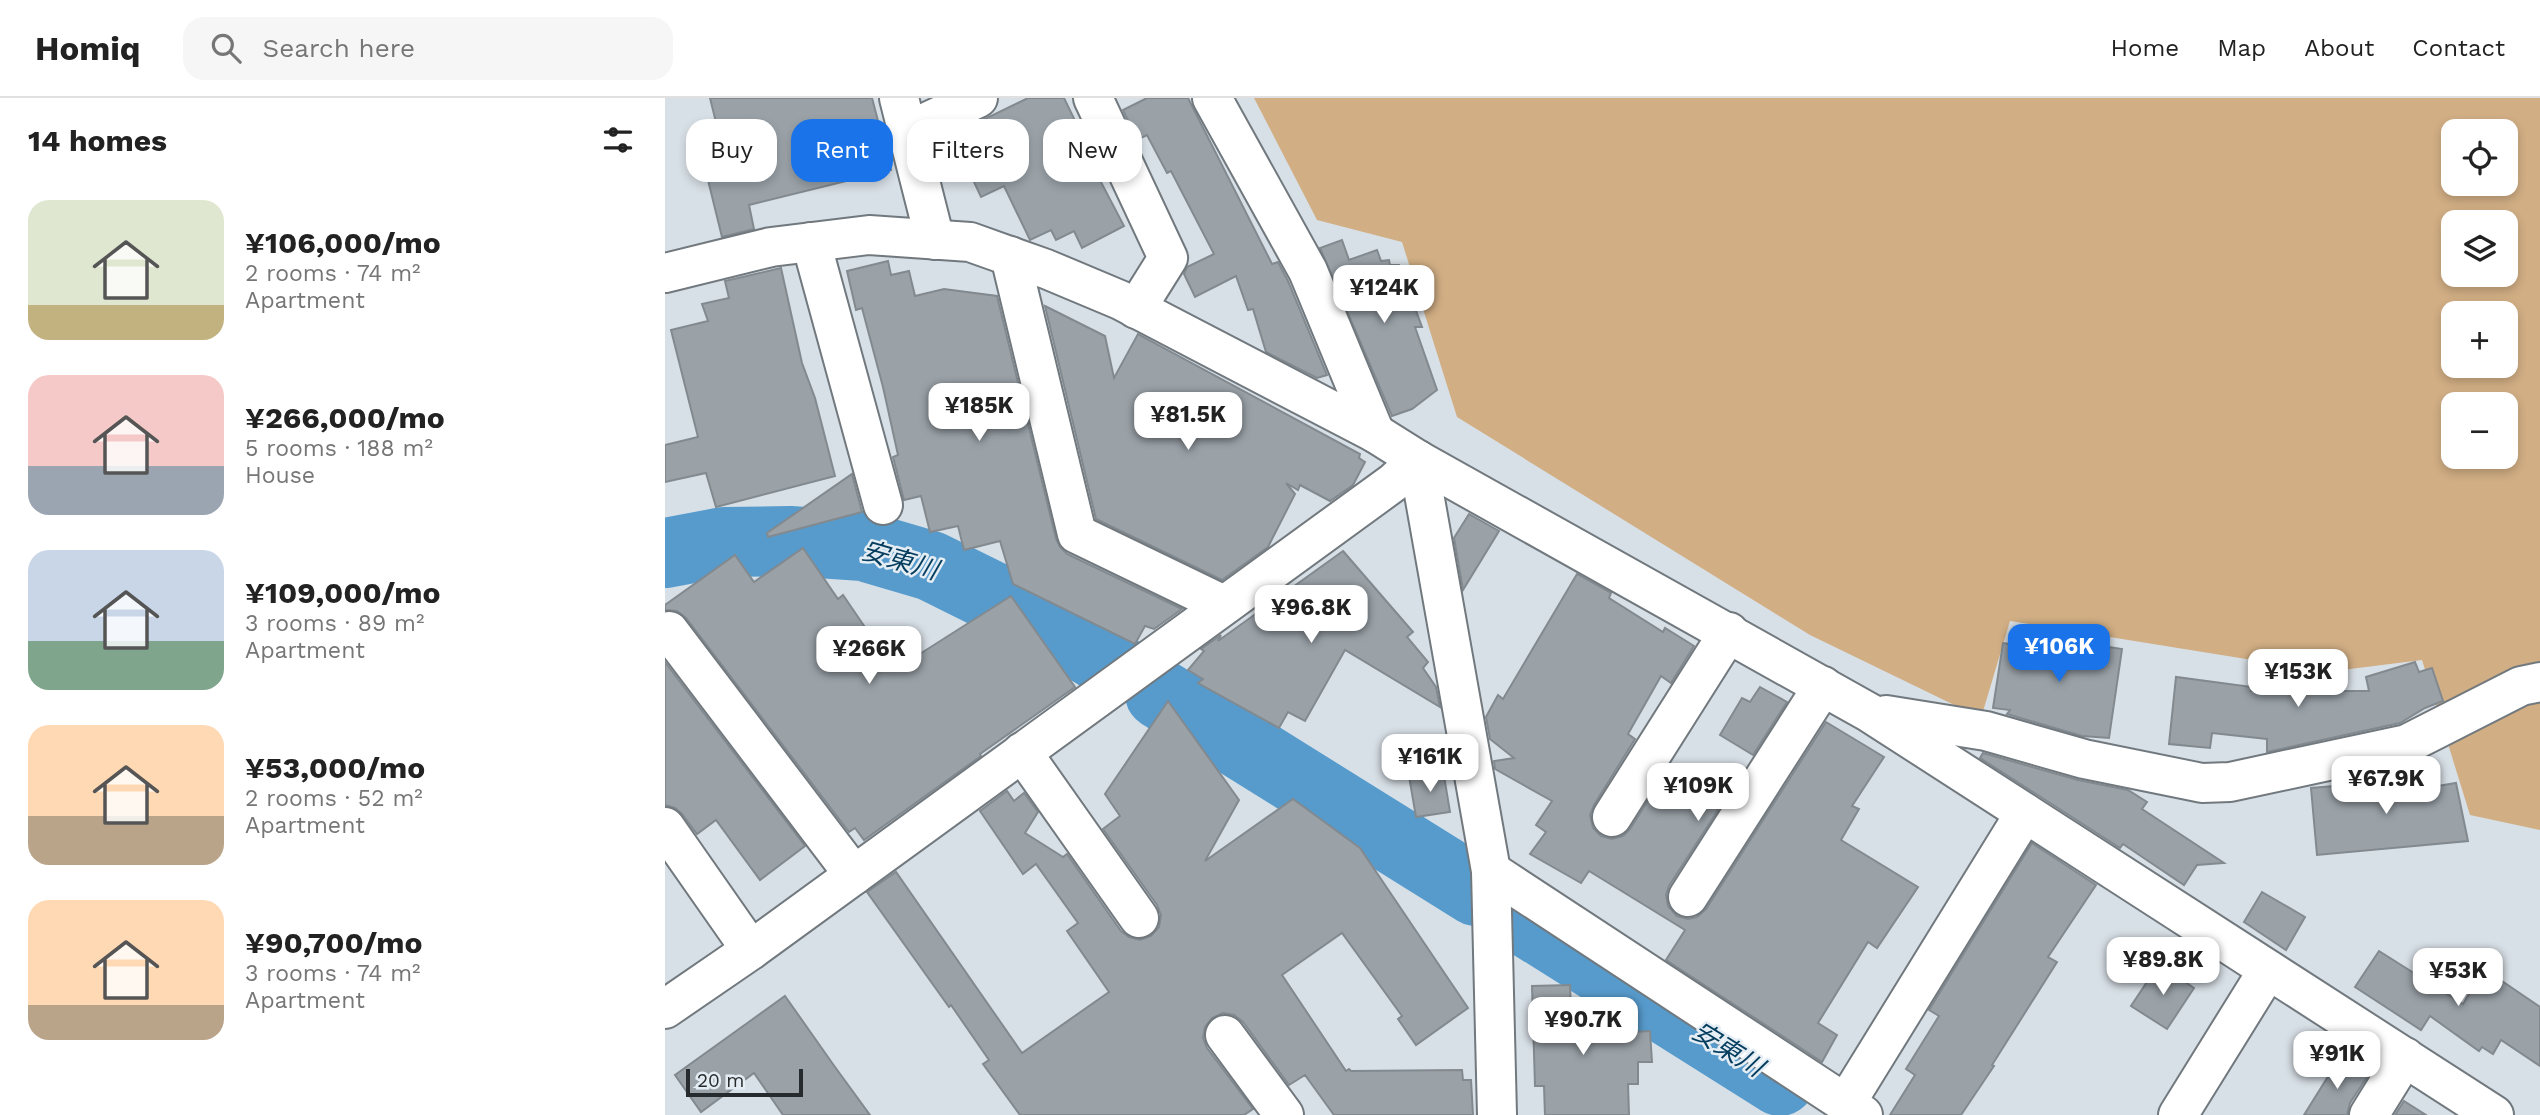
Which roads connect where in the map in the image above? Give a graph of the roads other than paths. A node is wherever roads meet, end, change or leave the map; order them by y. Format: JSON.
{"nodes":[{"id":1,"x":978,"y":98,"type":"edge"},
{"id":2,"x":1093,"y":98,"type":"edge"},
{"id":3,"x":1212,"y":98,"type":"edge"},
{"id":4,"x":903,"y":114,"type":"edge"},
{"id":5,"x":935,"y":240,"type":"junction"},
{"id":6,"x":811,"y":242,"type":"junction"},
{"id":7,"x":1010,"y":256,"type":"junction"},
{"id":8,"x":665,"y":273,"type":"edge"},
{"id":9,"x":1136,"y":309,"type":"junction"},
{"id":10,"x":1375,"y":433,"type":"junction"},
{"id":11,"x":1418,"y":460,"type":"junction"},
{"id":12,"x":883,"y":505,"type":"dead end"},
{"id":13,"x":1224,"y":605,"type":"junction"},
{"id":14,"x":669,"y":631,"type":"dead end"},
{"id":15,"x":1729,"y":632,"type":"junction"},
{"id":16,"x":2540,"y":682,"type":"edge"},
{"id":17,"x":1823,"y":686,"type":"junction"},
{"id":18,"x":1870,"y":713,"type":"junction"},
{"id":19,"x":1022,"y":752,"type":"junction"},
{"id":20,"x":2025,"y":813,"type":"junction"},
{"id":21,"x":1612,"y":817,"type":"dead end"},
{"id":22,"x":665,"y":827,"type":"edge"},
{"id":23,"x":1491,"y":871,"type":"junction"},
{"id":24,"x":854,"y":875,"type":"junction"},
{"id":25,"x":1688,"y":897,"type":"dead end"},
{"id":26,"x":1139,"y":919,"type":"dead end"},
{"id":27,"x":751,"y":950,"type":"junction"},
{"id":28,"x":2268,"y":970,"type":"junction"},
{"id":29,"x":665,"y":1009,"type":"edge"},
{"id":30,"x":1225,"y":1035,"type":"dead end"},
{"id":31,"x":2405,"y":1057,"type":"junction"},
{"id":32,"x":1854,"y":1109,"type":"edge"},
{"id":33,"x":1284,"y":1115,"type":"edge"},
{"id":34,"x":1497,"y":1115,"type":"edge"},
{"id":35,"x":2178,"y":1115,"type":"edge"},
{"id":36,"x":2369,"y":1115,"type":"edge"},
{"id":37,"x":2494,"y":1115,"type":"edge"}],
"edges":[{"from":1,"to":4,"type":"street"},
{"from":2,"to":9,"type":"street"},
{"from":3,"to":10,"type":"street"},
{"from":4,"to":5,"type":"street"},
{"from":5,"to":6,"type":"street"},
{"from":5,"to":7,"type":"street"},
{"from":6,"to":8,"type":"street"},
{"from":6,"to":12,"type":"street"},
{"from":7,"to":9,"type":"street"},
{"from":7,"to":13,"type":"street"},
{"from":9,"to":10,"type":"street"},
{"from":10,"to":11,"type":"street"},
{"from":11,"to":13,"type":"street"},
{"from":11,"to":15,"type":"street"},
{"from":11,"to":23,"type":"street"},
{"from":13,"to":19,"type":"street"},
{"from":14,"to":24,"type":"street"},
{"from":15,"to":17,"type":"street"},
{"from":15,"to":21,"type":"street"},
{"from":16,"to":18,"type":"street"},
{"from":17,"to":18,"type":"street"},
{"from":17,"to":25,"type":"street"},
{"from":18,"to":20,"type":"street"},
{"from":19,"to":24,"type":"street"},
{"from":19,"to":26,"type":"street"},
{"from":20,"to":28,"type":"street"},
{"from":20,"to":32,"type":"street"},
{"from":22,"to":27,"type":"street"},
{"from":23,"to":32,"type":"street"},
{"from":23,"to":34,"type":"street"},
{"from":24,"to":27,"type":"street"},
{"from":27,"to":29,"type":"street"},
{"from":28,"to":31,"type":"street"},
{"from":28,"to":35,"type":"street"},
{"from":30,"to":33,"type":"street"},
{"from":31,"to":36,"type":"street"},
{"from":31,"to":37,"type":"street"}]}
